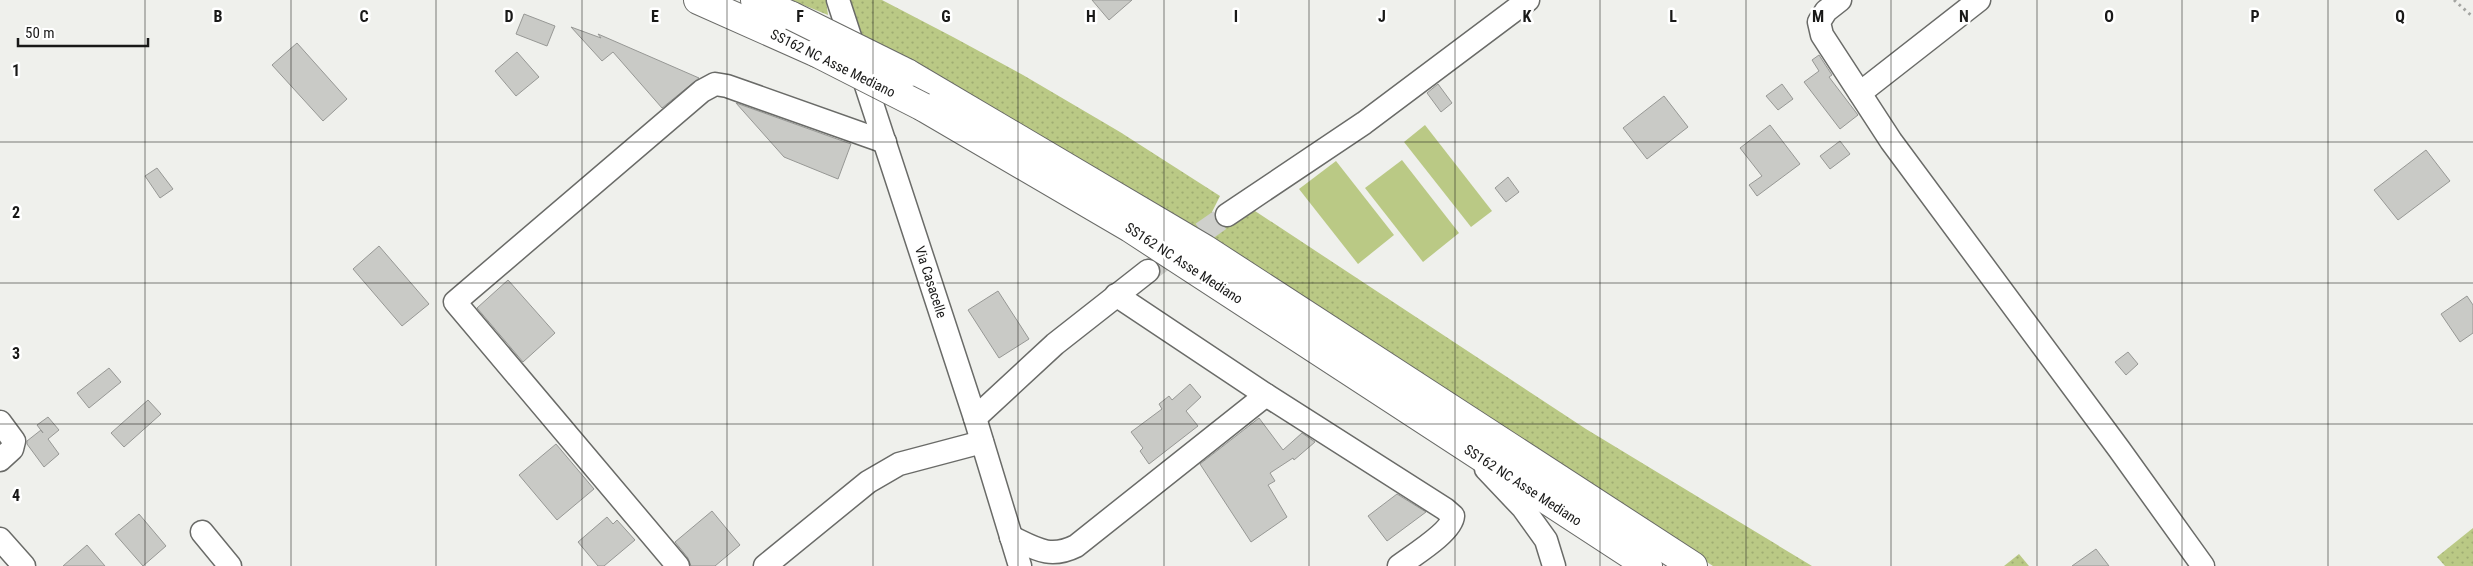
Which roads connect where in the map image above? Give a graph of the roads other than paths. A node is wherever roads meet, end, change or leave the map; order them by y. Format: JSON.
{"nodes":[{"id":1,"x":698,"y":0,"type":"edge"},
{"id":2,"x":755,"y":0,"type":"edge"},
{"id":3,"x":838,"y":0,"type":"edge"},
{"id":4,"x":1840,"y":0,"type":"edge"},
{"id":5,"x":1980,"y":0,"type":"edge"},
{"id":6,"x":1514,"y":4,"type":"edge"},
{"id":7,"x":1860,"y":93,"type":"junction"},
{"id":8,"x":884,"y":142,"type":"junction"},
{"id":9,"x":1228,"y":215,"type":"tunnel mouth"},
{"id":10,"x":1148,"y":271,"type":"tunnel mouth"},
{"id":11,"x":1116,"y":296,"type":"junction"},
{"id":12,"x":1266,"y":395,"type":"junction"},
{"id":13,"x":975,"y":418,"type":"junction"},
{"id":14,"x":0,"y":422,"type":"edge"},
{"id":15,"x":982,"y":442,"type":"junction"},
{"id":16,"x":1469,"y":450,"type":"junction"},
{"id":17,"x":0,"y":460,"type":"edge"},
{"id":18,"x":202,"y":532,"type":"dead end"},
{"id":19,"x":1011,"y":537,"type":"junction"},
{"id":20,"x":0,"y":539,"type":"edge"},
{"id":21,"x":24,"y":566,"type":"edge"},
{"id":22,"x":230,"y":566,"type":"edge"},
{"id":23,"x":678,"y":566,"type":"edge"},
{"id":24,"x":765,"y":566,"type":"edge"},
{"id":25,"x":1020,"y":566,"type":"edge"},
{"id":26,"x":1399,"y":566,"type":"edge"},
{"id":27,"x":1554,"y":566,"type":"edge"},
{"id":28,"x":1648,"y":566,"type":"edge"},
{"id":29,"x":1693,"y":566,"type":"edge"},
{"id":30,"x":2203,"y":566,"type":"edge"}],
"edges":[{"from":1,"to":16,"type":"highway","name":"SS162 NC Asse Mediano","bridge":true},
{"from":2,"to":29,"type":"highway","name":"SS162 NC Asse Mediano","bridge":true},
{"from":3,"to":8,"type":"street","name":"Via Casacelle"},
{"from":4,"to":7,"type":"street"},
{"from":5,"to":7,"type":"street"},
{"from":6,"to":9,"type":"street"},
{"from":7,"to":30,"type":"street"},
{"from":8,"to":13,"type":"street","name":"Via Casacelle"},
{"from":8,"to":23,"type":"street"},
{"from":10,"to":11,"type":"street"},
{"from":11,"to":12,"type":"street"},
{"from":11,"to":13,"type":"street"},
{"from":12,"to":19,"type":"street"},
{"from":12,"to":26,"type":"street"},
{"from":13,"to":15,"type":"street","name":"Via Casacelle"},
{"from":14,"to":17,"type":"street"},
{"from":15,"to":19,"type":"street","name":"Via Casacelle"},
{"from":15,"to":24,"type":"street"},
{"from":16,"to":27,"type":"street"},
{"from":16,"to":28,"type":"highway","name":"SS162 NC Asse Mediano"},
{"from":18,"to":22,"type":"street"},
{"from":19,"to":25,"type":"street","name":"Via Casacelle"},
{"from":20,"to":21,"type":"street"}]}
